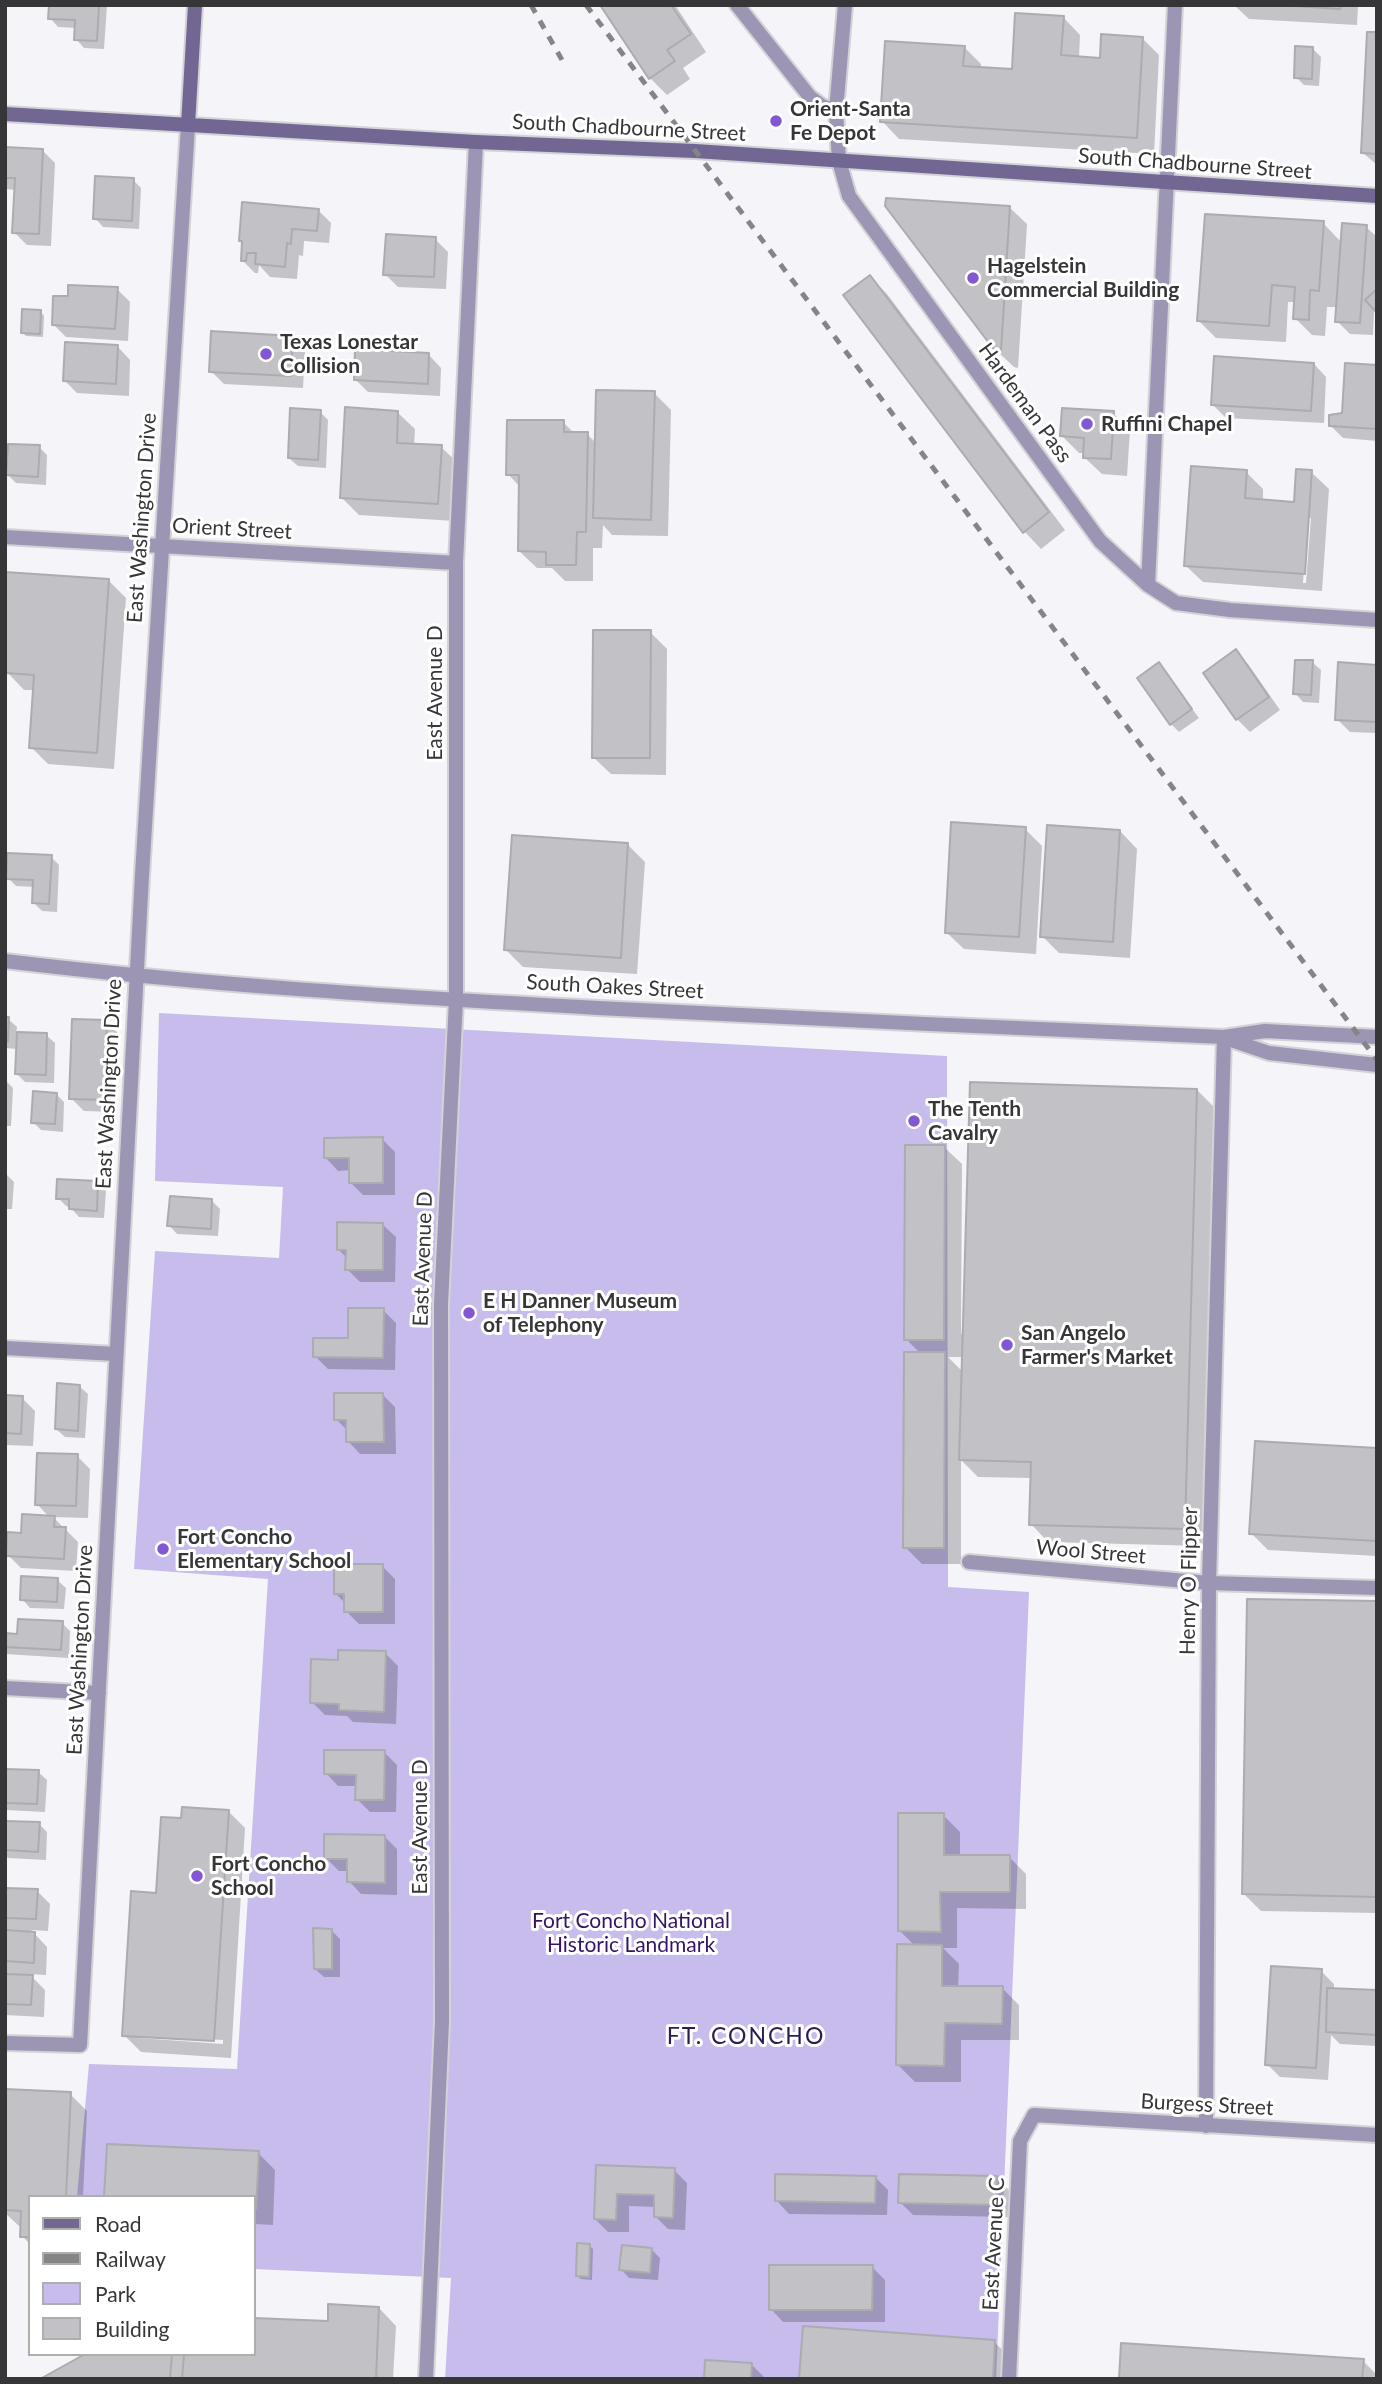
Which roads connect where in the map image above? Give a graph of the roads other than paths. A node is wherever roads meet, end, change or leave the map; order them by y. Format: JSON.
{"nodes":[{"id":1,"x":195,"y":5,"type":"edge"},
{"id":2,"x":737,"y":5,"type":"edge"},
{"id":3,"x":845,"y":5,"type":"edge"},
{"id":4,"x":1175,"y":5,"type":"edge"},
{"id":5,"x":836,"y":111,"type":"junction"},
{"id":6,"x":5,"y":114,"type":"edge"},
{"id":7,"x":188,"y":125,"type":"junction"},
{"id":8,"x":476,"y":142,"type":"junction"},
{"id":9,"x":839,"y":161,"type":"junction"},
{"id":10,"x":1168,"y":183,"type":"junction"},
{"id":11,"x":1377,"y":196,"type":"edge"},
{"id":12,"x":5,"y":537,"type":"edge"},
{"id":13,"x":160,"y":546,"type":"junction"},
{"id":14,"x":456,"y":563,"type":"junction"},
{"id":15,"x":1148,"y":585,"type":"junction"},
{"id":16,"x":1377,"y":620,"type":"edge"},
{"id":17,"x":5,"y":961,"type":"edge"},
{"id":18,"x":136,"y":977,"type":"junction"},
{"id":19,"x":456,"y":1000,"type":"junction"},
{"id":20,"x":1224,"y":1037,"type":"junction"},
{"id":21,"x":1377,"y":1037,"type":"edge"},
{"id":22,"x":1377,"y":1065,"type":"edge"},
{"id":23,"x":5,"y":1348,"type":"edge"},
{"id":24,"x":116,"y":1354,"type":"junction"},
{"id":25,"x":969,"y":1562,"type":"dead end"},
{"id":26,"x":1209,"y":1583,"type":"junction"},
{"id":27,"x":1377,"y":1588,"type":"edge"},
{"id":28,"x":5,"y":1688,"type":"edge"},
{"id":29,"x":99,"y":1693,"type":"junction"},
{"id":30,"x":5,"y":2043,"type":"edge"},
{"id":31,"x":1034,"y":2115,"type":"joint"},
{"id":32,"x":1206,"y":2126,"type":"junction"},
{"id":33,"x":1377,"y":2135,"type":"edge"},
{"id":34,"x":426,"y":2379,"type":"edge"},
{"id":35,"x":1009,"y":2379,"type":"edge"}],
"edges":[{"from":1,"to":7,"type":"main road"},
{"from":2,"to":5,"type":"street"},
{"from":3,"to":5,"type":"street","name":"Hardeman Pass"},
{"from":4,"to":10,"type":"street"},
{"from":5,"to":9,"type":"street","name":"Hardeman Pass"},
{"from":6,"to":7,"type":"main road","name":"South Chadbourne Street"},
{"from":7,"to":8,"type":"main road","name":"South Chadbourne Street"},
{"from":7,"to":13,"type":"street","name":"East Washington Drive"},
{"from":8,"to":9,"type":"main road","name":"South Chadbourne Street"},
{"from":8,"to":14,"type":"street","name":"East Avenue D"},
{"from":9,"to":10,"type":"main road","name":"South Chadbourne Street"},
{"from":9,"to":15,"type":"street","name":"Hardeman Pass"},
{"from":10,"to":11,"type":"main road","name":"South Chadbourne Street"},
{"from":10,"to":15,"type":"street"},
{"from":12,"to":13,"type":"street","name":"Orient Street"},
{"from":13,"to":14,"type":"street","name":"Orient Street"},
{"from":13,"to":18,"type":"street","name":"East Washington Drive"},
{"from":14,"to":19,"type":"street","name":"East Avenue D"},
{"from":15,"to":16,"type":"street","name":"Hardeman Pass"},
{"from":17,"to":18,"type":"street","name":"South Oakes Street"},
{"from":18,"to":19,"type":"street","name":"South Oakes Street"},
{"from":18,"to":24,"type":"street","name":"East Washington Drive"},
{"from":19,"to":20,"type":"street","name":"South Oakes Street"},
{"from":19,"to":34,"type":"street","name":"East Avenue D"},
{"from":20,"to":21,"type":"street","name":"South Oakes Street"},
{"from":20,"to":22,"type":"street","name":"South Oakes Street"},
{"from":20,"to":26,"type":"street","name":"Henry O Flipper"},
{"from":23,"to":24,"type":"street"},
{"from":24,"to":29,"type":"street","name":"East Washington Drive"},
{"from":25,"to":26,"type":"street","name":"Wool Street"},
{"from":26,"to":27,"type":"street","name":"Wool Street"},
{"from":26,"to":32,"type":"street","name":"Henry O Flipper"},
{"from":28,"to":29,"type":"street"},
{"from":29,"to":30,"type":"street","name":"East Washington Drive"},
{"from":31,"to":32,"type":"street","name":"Burgess Street"},
{"from":31,"to":35,"type":"street","name":"East Avenue C"},
{"from":32,"to":33,"type":"street","name":"Burgess Street"}]}
